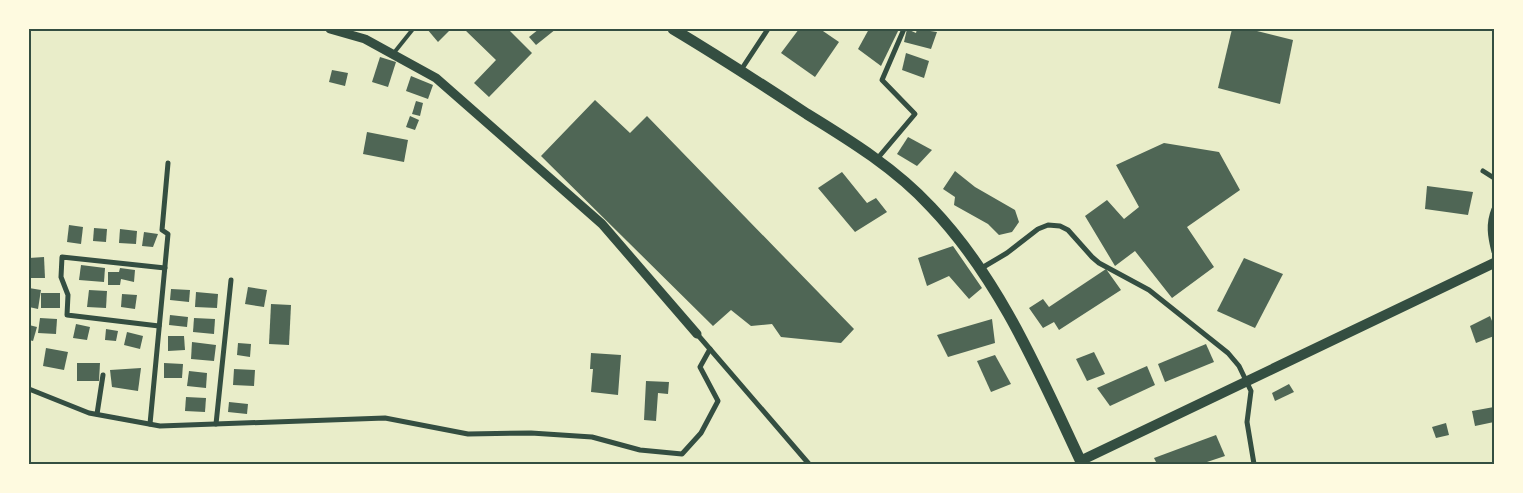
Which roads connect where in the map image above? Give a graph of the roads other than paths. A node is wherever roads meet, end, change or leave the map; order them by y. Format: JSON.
{"nodes":[{"id":1,"x":330,"y":29,"type":"edge"},
{"id":2,"x":413,"y":29,"type":"edge"},
{"id":3,"x":672,"y":29,"type":"edge"},
{"id":4,"x":768,"y":29,"type":"edge"},
{"id":5,"x":904,"y":29,"type":"edge"},
{"id":6,"x":393,"y":54,"type":"junction"},
{"id":7,"x":741,"y":70,"type":"junction"},
{"id":8,"x":876,"y":160,"type":"junction"},
{"id":9,"x":168,"y":164,"type":"dead end"},
{"id":10,"x":1483,"y":171,"type":"dead end"},
{"id":11,"x":1494,"y":178,"type":"edge"},
{"id":12,"x":1494,"y":209,"type":"edge"},
{"id":13,"x":1494,"y":252,"type":"edge"},
{"id":14,"x":1494,"y":263,"type":"edge"},
{"id":15,"x":165,"y":268,"type":"junction"},
{"id":16,"x":980,"y":269,"type":"junction"},
{"id":17,"x":231,"y":280,"type":"dead end"},
{"id":18,"x":159,"y":326,"type":"junction"},
{"id":19,"x":697,"y":334,"type":"joint"},
{"id":20,"x":710,"y":349,"type":"junction"},
{"id":21,"x":103,"y":375,"type":"dead end"},
{"id":22,"x":1247,"y":381,"type":"junction"},
{"id":23,"x":29,"y":389,"type":"edge"},
{"id":24,"x":97,"y":414,"type":"junction"},
{"id":25,"x":150,"y":424,"type":"junction"},
{"id":26,"x":216,"y":424,"type":"junction"},
{"id":27,"x":1081,"y":463,"type":"edge"},
{"id":28,"x":809,"y":464,"type":"edge"},
{"id":29,"x":1254,"y":464,"type":"edge"}],
"edges":[{"from":1,"to":6,"type":"street"},
{"from":2,"to":6,"type":"lane"},
{"from":3,"to":7,"type":"highway"},
{"from":4,"to":7,"type":"street"},
{"from":5,"to":8,"type":"street"},
{"from":6,"to":19,"type":"street"},
{"from":7,"to":8,"type":"highway"},
{"from":8,"to":16,"type":"highway"},
{"from":9,"to":15,"type":"street"},
{"from":10,"to":11,"type":"street"},
{"from":12,"to":13,"type":"street"},
{"from":14,"to":22,"type":"main road"},
{"from":15,"to":18,"type":"street"},
{"from":15,"to":18,"type":"street"},
{"from":16,"to":22,"type":"street"},
{"from":16,"to":27,"type":"highway"},
{"from":17,"to":26,"type":"street"},
{"from":18,"to":25,"type":"street"},
{"from":19,"to":20,"type":"street"},
{"from":20,"to":26,"type":"street"},
{"from":20,"to":28,"type":"street"},
{"from":21,"to":24,"type":"street"},
{"from":22,"to":27,"type":"main road"},
{"from":22,"to":29,"type":"street"},
{"from":23,"to":24,"type":"street"},
{"from":24,"to":25,"type":"street"},
{"from":25,"to":26,"type":"street"}]}
